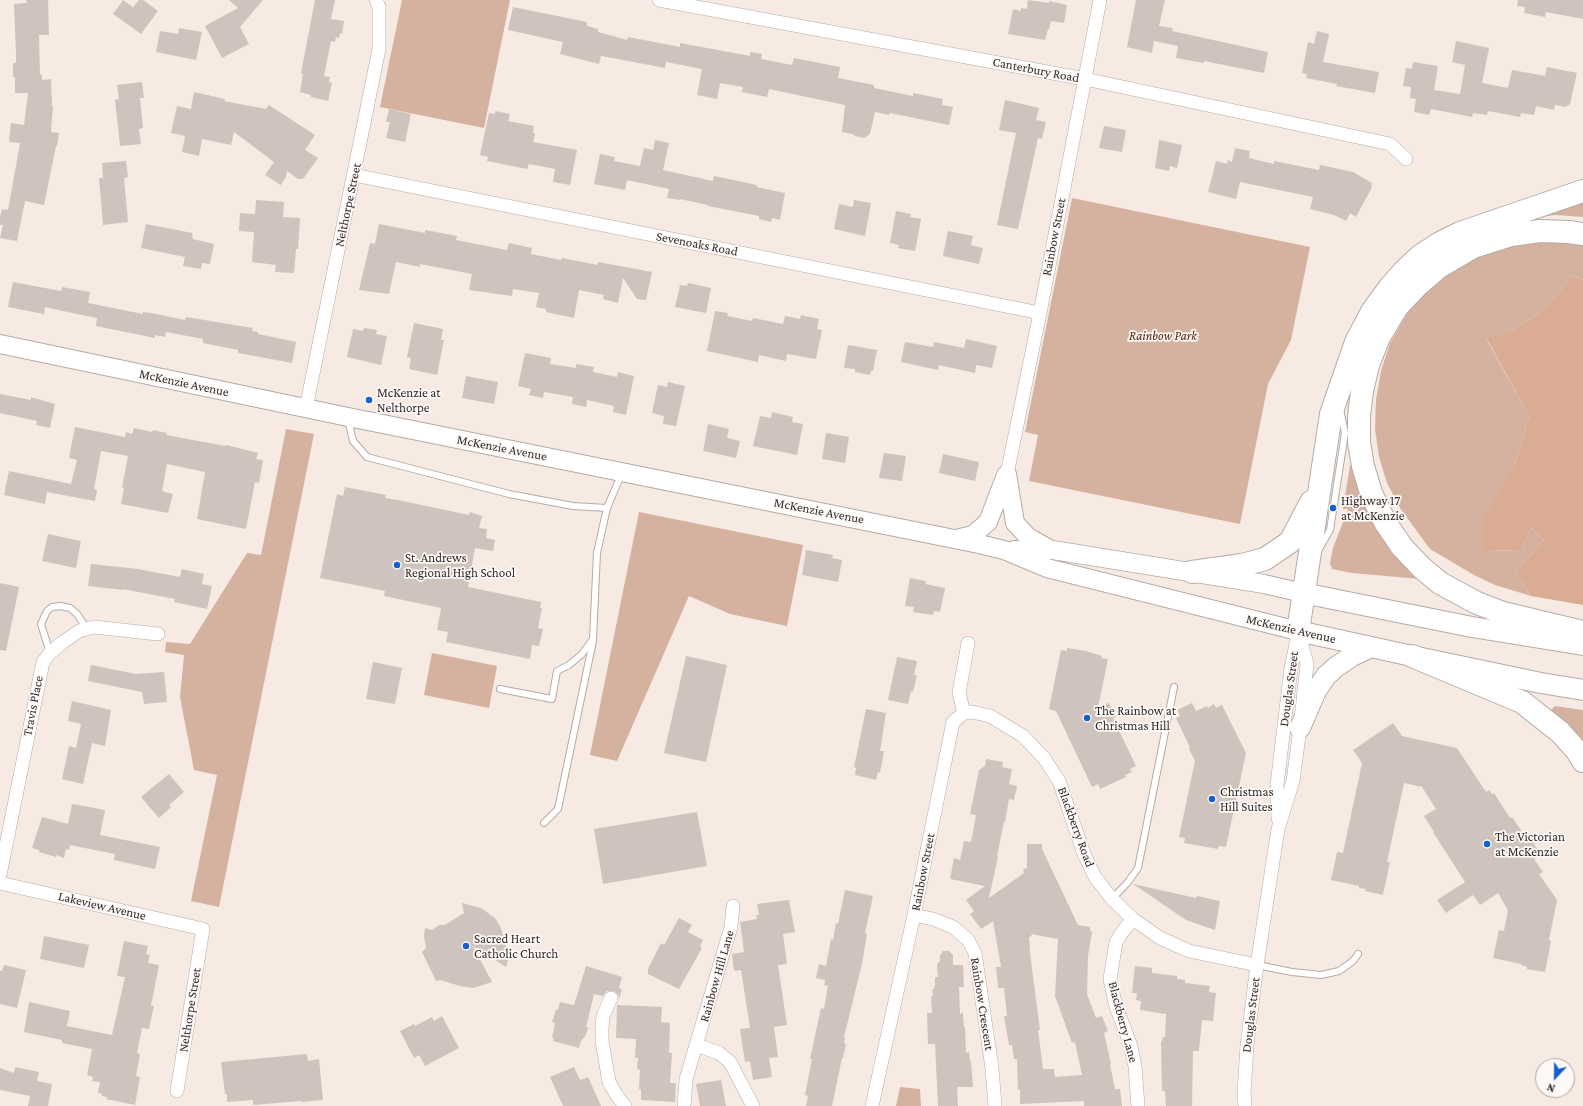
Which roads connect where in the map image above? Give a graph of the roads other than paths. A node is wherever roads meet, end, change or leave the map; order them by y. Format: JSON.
{"nodes":[{"id":1,"x":376,"y":0,"type":"edge"},
{"id":2,"x":659,"y":0,"type":"edge"},
{"id":3,"x":1100,"y":0,"type":"edge"},
{"id":4,"x":1085,"y":79,"type":"junction"},
{"id":5,"x":1406,"y":159,"type":"dead end"},
{"id":6,"x":354,"y":175,"type":"junction"},
{"id":7,"x":1583,"y":191,"type":"edge"},
{"id":8,"x":1583,"y":234,"type":"edge"},
{"id":9,"x":1040,"y":313,"type":"junction"},
{"id":10,"x":0,"y":344,"type":"edge"},
{"id":11,"x":1338,"y":394,"type":"junction"},
{"id":12,"x":306,"y":408,"type":"junction"},
{"id":13,"x":348,"y":417,"type":"junction"},
{"id":14,"x":623,"y":472,"type":"junction"},
{"id":15,"x":1006,"y":474,"type":"junction"},
{"id":16,"x":1318,"y":489,"type":"junction"},
{"id":17,"x":607,"y":508,"type":"junction"},
{"id":18,"x":956,"y":539,"type":"junction"},
{"id":19,"x":1004,"y":550,"type":"junction"},
{"id":20,"x":1053,"y":550,"type":"junction"},
{"id":21,"x":1307,"y":567,"type":"junction"},
{"id":22,"x":1192,"y":572,"type":"junction"},
{"id":23,"x":1303,"y":593,"type":"junction"},
{"id":24,"x":87,"y":628,"type":"junction"},
{"id":25,"x":1298,"y":631,"type":"junction"},
{"id":26,"x":1583,"y":632,"type":"edge"},
{"id":27,"x":158,"y":634,"type":"dead end"},
{"id":28,"x":593,"y":639,"type":"junction"},
{"id":29,"x":968,"y":643,"type":"dead end"},
{"id":30,"x":1583,"y":645,"type":"edge"},
{"id":31,"x":1371,"y":647,"type":"junction"},
{"id":32,"x":50,"y":653,"type":"junction"},
{"id":33,"x":1412,"y":656,"type":"junction"},
{"id":34,"x":1174,"y":687,"type":"dead end"},
{"id":35,"x":500,"y":689,"type":"dead end"},
{"id":36,"x":1583,"y":690,"type":"edge"},
{"id":37,"x":964,"y":713,"type":"junction"},
{"id":38,"x":1300,"y":728,"type":"junction"},
{"id":39,"x":1583,"y":761,"type":"edge"},
{"id":40,"x":544,"y":824,"type":"dead end"},
{"id":41,"x":1278,"y":829,"type":"junction"},
{"id":42,"x":0,"y":875,"type":"edge"},
{"id":43,"x":0,"y":883,"type":"edge"},
{"id":44,"x":1112,"y":899,"type":"junction"},
{"id":45,"x":733,"y":906,"type":"dead end"},
{"id":46,"x":914,"y":915,"type":"junction"},
{"id":47,"x":1133,"y":919,"type":"junction"},
{"id":48,"x":203,"y":929,"type":"joint"},
{"id":49,"x":1358,"y":954,"type":"dead end"},
{"id":50,"x":1257,"y":965,"type":"junction"},
{"id":51,"x":611,"y":998,"type":"dead end"},
{"id":52,"x":696,"y":1046,"type":"junction"},
{"id":53,"x":177,"y":1091,"type":"dead end"},
{"id":54,"x":625,"y":1106,"type":"edge"},
{"id":55,"x":684,"y":1106,"type":"edge"},
{"id":56,"x":753,"y":1106,"type":"edge"},
{"id":57,"x":872,"y":1106,"type":"edge"},
{"id":58,"x":995,"y":1106,"type":"edge"},
{"id":59,"x":1138,"y":1106,"type":"edge"},
{"id":60,"x":1245,"y":1106,"type":"edge"}],
"edges":[{"from":1,"to":6,"type":"street","name":"Nelthorpe Street"},
{"from":2,"to":4,"type":"street","name":"Canterbury Road"},
{"from":3,"to":4,"type":"street","name":"Rainbow Street"},
{"from":4,"to":5,"type":"street","name":"Canterbury Road"},
{"from":4,"to":9,"type":"street","name":"Rainbow Street"},
{"from":6,"to":9,"type":"street","name":"Sevenoaks Road"},
{"from":6,"to":12,"type":"street","name":"Nelthorpe Street"},
{"from":7,"to":11,"type":"highway"},
{"from":8,"to":26,"type":"highway"},
{"from":9,"to":15,"type":"street","name":"Rainbow Street"},
{"from":10,"to":12,"type":"main road","name":"McKenzie Avenue"},
{"from":11,"to":16,"type":"highway"},
{"from":11,"to":21,"type":"lane"},
{"from":12,"to":13,"type":"main road","name":"McKenzie Avenue"},
{"from":13,"to":14,"type":"main road","name":"McKenzie Avenue"},
{"from":13,"to":17,"type":"lane"},
{"from":14,"to":17,"type":"lane"},
{"from":14,"to":18,"type":"main road","name":"McKenzie Avenue"},
{"from":15,"to":18,"type":"main road"},
{"from":15,"to":20,"type":"main road"},
{"from":16,"to":21,"type":"highway"},
{"from":16,"to":22,"type":"highway"},
{"from":17,"to":28,"type":"lane"},
{"from":18,"to":19,"type":"main road","name":"McKenzie Avenue"},
{"from":19,"to":20,"type":"main road","name":"McKenzie Avenue"},
{"from":19,"to":25,"type":"main road","name":"McKenzie Avenue"},
{"from":20,"to":22,"type":"main road","name":"McKenzie Avenue"},
{"from":21,"to":23,"type":"highway"},
{"from":22,"to":23,"type":"main road","name":"McKenzie Avenue"},
{"from":23,"to":25,"type":"highway"},
{"from":23,"to":30,"type":"main road","name":"McKenzie Avenue"},
{"from":24,"to":27,"type":"street"},
{"from":24,"to":32,"type":"street","name":"Travis Place"},
{"from":24,"to":32,"type":"lane"},
{"from":25,"to":31,"type":"main road","name":"McKenzie Avenue"},
{"from":25,"to":38,"type":"street","name":"Douglas Street"},
{"from":25,"to":41,"type":"street","name":"Douglas Street"},
{"from":28,"to":35,"type":"lane"},
{"from":28,"to":40,"type":"lane"},
{"from":29,"to":37,"type":"street"},
{"from":31,"to":33,"type":"main road","name":"McKenzie Avenue"},
{"from":31,"to":38,"type":"main road"},
{"from":32,"to":42,"type":"street","name":"Travis Place"},
{"from":33,"to":36,"type":"main road","name":"McKenzie Avenue"},
{"from":33,"to":39,"type":"highway"},
{"from":34,"to":44,"type":"lane"},
{"from":37,"to":44,"type":"street","name":"Blackberry Road"},
{"from":37,"to":46,"type":"street","name":"Rainbow Street"},
{"from":38,"to":41,"type":"street","name":"Douglas Street"},
{"from":41,"to":50,"type":"street","name":"Douglas Street"},
{"from":43,"to":48,"type":"street","name":"Lakeview Avenue"},
{"from":44,"to":47,"type":"street","name":"Blackberry Road"},
{"from":45,"to":52,"type":"street","name":"Rainbow Hill Lane"},
{"from":46,"to":57,"type":"street","name":"Rainbow Street"},
{"from":46,"to":58,"type":"street","name":"Rainbow Crescent"},
{"from":47,"to":50,"type":"street","name":"Blackberry Road"},
{"from":47,"to":59,"type":"street","name":"Blackberry Lane"},
{"from":48,"to":53,"type":"street","name":"Nelthorpe Street"},
{"from":49,"to":50,"type":"lane"},
{"from":50,"to":60,"type":"street","name":"Douglas Street"},
{"from":51,"to":54,"type":"street"},
{"from":52,"to":55,"type":"street","name":"Rainbow Hill Lane"},
{"from":52,"to":56,"type":"street"}]}
